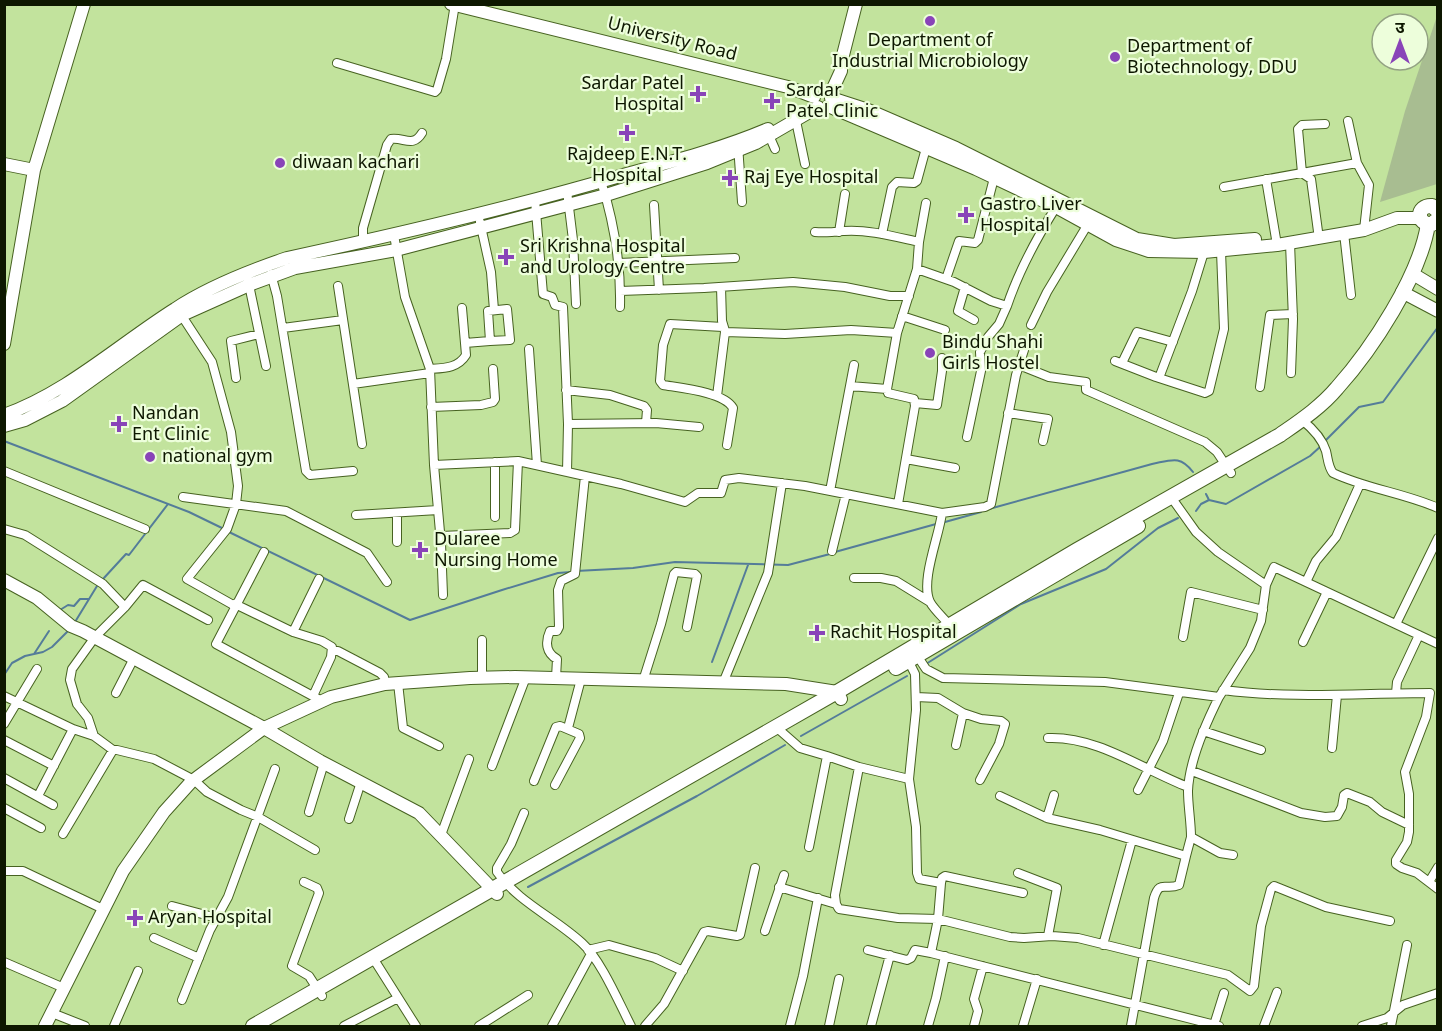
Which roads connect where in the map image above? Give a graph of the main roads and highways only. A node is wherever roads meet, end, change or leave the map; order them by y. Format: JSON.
{"nodes":[{"id":1,"x":84,"y":4,"type":"edge"},
{"id":2,"x":483,"y":4,"type":"edge"},
{"id":3,"x":856,"y":4,"type":"edge"},
{"id":4,"x":453,"y":5,"type":"edge"},
{"id":5,"x":822,"y":98,"type":"junction"},
{"id":6,"x":738,"y":145,"type":"junction"},
{"id":7,"x":4,"y":164,"type":"edge"},
{"id":8,"x":34,"y":170,"type":"junction"},
{"id":9,"x":568,"y":197,"type":"junction"},
{"id":10,"x":536,"y":206,"type":"junction"},
{"id":11,"x":1431,"y":214,"type":"edge"},
{"id":12,"x":1364,"y":226,"type":"junction"},
{"id":13,"x":1318,"y":235,"type":"junction"},
{"id":14,"x":1276,"y":241,"type":"junction"},
{"id":15,"x":271,"y":271,"type":"junction"},
{"id":16,"x":1416,"y":276,"type":"junction"},
{"id":17,"x":1437,"y":289,"type":"edge"},
{"id":18,"x":1405,"y":294,"type":"junction"},
{"id":19,"x":179,"y":311,"type":"junction"},
{"id":20,"x":1437,"y":311,"type":"edge"},
{"id":21,"x":4,"y":344,"type":"edge"},
{"id":22,"x":4,"y":415,"type":"edge"},
{"id":23,"x":4,"y":426,"type":"edge"},
{"id":24,"x":4,"y":580,"type":"edge"},
{"id":25,"x":839,"y":695,"type":"junction"},
{"id":26,"x":264,"y":728,"type":"junction"},
{"id":27,"x":501,"y":888,"type":"junction"},
{"id":28,"x":263,"y":1025,"type":"edge"},
{"id":29,"x":45,"y":1026,"type":"edge"}],
"edges":[{"from":1,"to":8,"type":"main road"},
{"from":2,"to":5,"type":"main road","name":"University Road"},
{"from":3,"to":5,"type":"main road"},
{"from":4,"to":5,"type":"main road","name":"University Road"},
{"from":5,"to":6,"type":"main road"},
{"from":5,"to":14,"type":"main road"},
{"from":5,"to":14,"type":"main road"},
{"from":6,"to":9,"type":"main road"},
{"from":6,"to":9,"type":"main road"},
{"from":7,"to":8,"type":"main road"},
{"from":8,"to":21,"type":"main road"},
{"from":9,"to":10,"type":"main road"},
{"from":10,"to":15,"type":"main road"},
{"from":10,"to":15,"type":"main road"},
{"from":11,"to":12,"type":"main road"},
{"from":11,"to":16,"type":"main road"},
{"from":12,"to":13,"type":"main road"},
{"from":12,"to":13,"type":"main road"},
{"from":13,"to":14,"type":"main road"},
{"from":13,"to":14,"type":"main road"},
{"from":15,"to":19,"type":"main road"},
{"from":16,"to":17,"type":"main road"},
{"from":16,"to":18,"type":"main road"},
{"from":18,"to":20,"type":"main road"},
{"from":18,"to":25,"type":"main road"},
{"from":19,"to":22,"type":"main road"},
{"from":19,"to":23,"type":"main road"},
{"from":24,"to":26,"type":"main road"},
{"from":25,"to":26,"type":"main road"},
{"from":25,"to":27,"type":"main road"},
{"from":26,"to":27,"type":"main road"},
{"from":26,"to":29,"type":"main road"},
{"from":27,"to":28,"type":"main road"}]}
